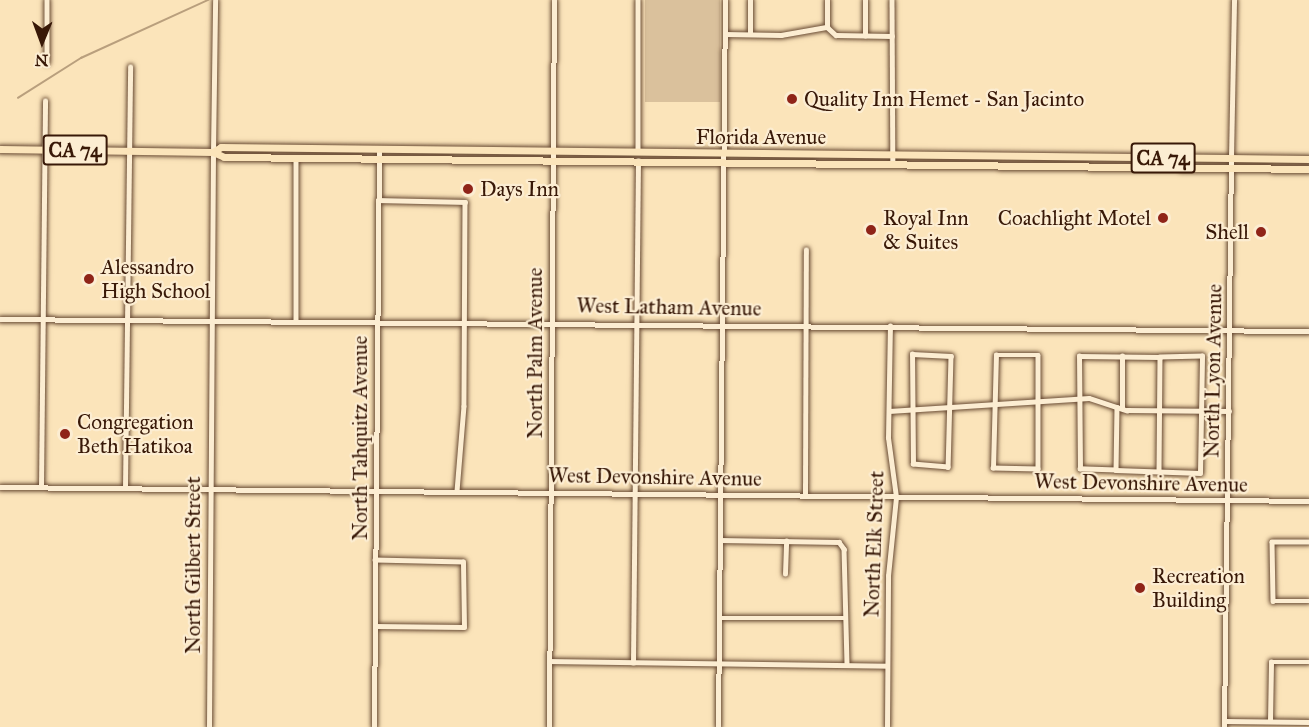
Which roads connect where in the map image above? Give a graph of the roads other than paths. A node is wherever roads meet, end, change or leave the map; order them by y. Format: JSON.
{"nodes":[{"id":1,"x":47,"y":0,"type":"edge"},
{"id":2,"x":215,"y":0,"type":"edge"},
{"id":3,"x":555,"y":0,"type":"edge"},
{"id":4,"x":638,"y":0,"type":"edge"},
{"id":5,"x":725,"y":0,"type":"edge"},
{"id":6,"x":750,"y":0,"type":"edge"},
{"id":7,"x":827,"y":0,"type":"edge"},
{"id":8,"x":865,"y":0,"type":"edge"},
{"id":9,"x":892,"y":0,"type":"edge"},
{"id":10,"x":1234,"y":0,"type":"edge"},
{"id":11,"x":827,"y":27,"type":"junction"},
{"id":12,"x":725,"y":34,"type":"junction"},
{"id":13,"x":750,"y":34,"type":"junction"},
{"id":14,"x":865,"y":36,"type":"junction"},
{"id":15,"x":892,"y":36,"type":"junction"},
{"id":16,"x":47,"y":62,"type":"dead end"},
{"id":17,"x":130,"y":67,"type":"dead end"},
{"id":18,"x":45,"y":101,"type":"dead end"},
{"id":19,"x":340,"y":148,"type":"junction"},
{"id":20,"x":379,"y":148,"type":"junction"},
{"id":21,"x":0,"y":149,"type":"edge"},
{"id":22,"x":45,"y":150,"type":"junction"},
{"id":23,"x":129,"y":151,"type":"junction"},
{"id":24,"x":553,"y":151,"type":"junction"},
{"id":25,"x":213,"y":152,"type":"junction"},
{"id":26,"x":638,"y":152,"type":"junction"},
{"id":27,"x":723,"y":153,"type":"junction"},
{"id":28,"x":893,"y":154,"type":"junction"},
{"id":29,"x":1095,"y":157,"type":"junction"},
{"id":30,"x":296,"y":158,"type":"junction"},
{"id":31,"x":1231,"y":158,"type":"junction"},
{"id":32,"x":378,"y":159,"type":"junction"},
{"id":33,"x":1309,"y":159,"type":"edge"},
{"id":34,"x":553,"y":160,"type":"junction"},
{"id":35,"x":638,"y":161,"type":"junction"},
{"id":36,"x":723,"y":162,"type":"junction"},
{"id":37,"x":893,"y":164,"type":"junction"},
{"id":38,"x":1006,"y":165,"type":"junction"},
{"id":39,"x":1231,"y":168,"type":"junction"},
{"id":40,"x":1309,"y":169,"type":"edge"},
{"id":41,"x":378,"y":200,"type":"junction"},
{"id":42,"x":806,"y":250,"type":"dead end"},
{"id":43,"x":0,"y":319,"type":"edge"},
{"id":44,"x":43,"y":320,"type":"junction"},
{"id":45,"x":127,"y":321,"type":"junction"},
{"id":46,"x":465,"y":321,"type":"junction"},
{"id":47,"x":212,"y":322,"type":"junction"},
{"id":48,"x":296,"y":322,"type":"junction"},
{"id":49,"x":552,"y":322,"type":"junction"},
{"id":50,"x":377,"y":323,"type":"junction"},
{"id":51,"x":634,"y":323,"type":"junction"},
{"id":52,"x":722,"y":325,"type":"junction"},
{"id":53,"x":807,"y":326,"type":"junction"},
{"id":54,"x":890,"y":326,"type":"junction"},
{"id":55,"x":1230,"y":330,"type":"junction"},
{"id":56,"x":1309,"y":332,"type":"edge"},
{"id":57,"x":1122,"y":356,"type":"junction"},
{"id":58,"x":1160,"y":357,"type":"junction"},
{"id":59,"x":1080,"y":399,"type":"junction"},
{"id":60,"x":995,"y":404,"type":"junction"},
{"id":61,"x":1038,"y":404,"type":"junction"},
{"id":62,"x":1119,"y":407,"type":"junction"},
{"id":63,"x":951,"y":408,"type":"junction"},
{"id":64,"x":1160,"y":410,"type":"junction"},
{"id":65,"x":889,"y":411,"type":"junction"},
{"id":66,"x":912,"y":411,"type":"junction"},
{"id":67,"x":1202,"y":411,"type":"junction"},
{"id":68,"x":1229,"y":411,"type":"junction"},
{"id":69,"x":1116,"y":470,"type":"junction"},
{"id":70,"x":1158,"y":471,"type":"junction"},
{"id":71,"x":0,"y":487,"type":"edge"},
{"id":72,"x":41,"y":487,"type":"junction"},
{"id":73,"x":125,"y":488,"type":"junction"},
{"id":74,"x":211,"y":489,"type":"junction"},
{"id":75,"x":376,"y":490,"type":"junction"},
{"id":76,"x":457,"y":492,"type":"junction"},
{"id":77,"x":551,"y":493,"type":"junction"},
{"id":78,"x":633,"y":494,"type":"junction"},
{"id":79,"x":720,"y":495,"type":"junction"},
{"id":80,"x":805,"y":496,"type":"junction"},
{"id":81,"x":896,"y":497,"type":"junction"},
{"id":82,"x":1228,"y":500,"type":"junction"},
{"id":83,"x":1309,"y":501,"type":"edge"},
{"id":84,"x":720,"y":540,"type":"junction"},
{"id":85,"x":786,"y":541,"type":"junction"},
{"id":86,"x":1309,"y":542,"type":"edge"},
{"id":87,"x":375,"y":561,"type":"junction"},
{"id":88,"x":785,"y":574,"type":"dead end"},
{"id":89,"x":1309,"y":602,"type":"edge"},
{"id":90,"x":719,"y":618,"type":"junction"},
{"id":91,"x":844,"y":618,"type":"junction"},
{"id":92,"x":375,"y":626,"type":"junction"},
{"id":93,"x":549,"y":661,"type":"junction"},
{"id":94,"x":1309,"y":662,"type":"edge"},
{"id":95,"x":633,"y":663,"type":"junction"},
{"id":96,"x":719,"y":664,"type":"junction"},
{"id":97,"x":847,"y":665,"type":"junction"},
{"id":98,"x":887,"y":666,"type":"junction"},
{"id":99,"x":1270,"y":721,"type":"junction"},
{"id":100,"x":1309,"y":722,"type":"edge"},
{"id":101,"x":1225,"y":724,"type":"edge"},
{"id":102,"x":209,"y":727,"type":"edge"},
{"id":103,"x":374,"y":727,"type":"edge"},
{"id":104,"x":549,"y":727,"type":"edge"},
{"id":105,"x":718,"y":727,"type":"edge"},
{"id":106,"x":887,"y":727,"type":"edge"}],
"edges":[{"from":1,"to":16,"type":"street"},
{"from":2,"to":25,"type":"street"},
{"from":3,"to":24,"type":"street","name":"North Palm Avenue"},
{"from":4,"to":26,"type":"street"},
{"from":5,"to":12,"type":"street"},
{"from":6,"to":13,"type":"street"},
{"from":7,"to":11,"type":"street"},
{"from":8,"to":14,"type":"street"},
{"from":9,"to":15,"type":"street"},
{"from":10,"to":31,"type":"street"},
{"from":11,"to":13,"type":"street"},
{"from":11,"to":14,"type":"street"},
{"from":12,"to":13,"type":"street"},
{"from":12,"to":27,"type":"street"},
{"from":14,"to":15,"type":"street"},
{"from":15,"to":28,"type":"street"},
{"from":17,"to":23,"type":"street"},
{"from":18,"to":22,"type":"street"},
{"from":19,"to":20,"type":"main road","name":"Florida Avenue","number":"CA 74"},
{"from":19,"to":25,"type":"main road","name":"Florida Avenue","number":"CA 74"},
{"from":19,"to":30,"type":"main road"},
{"from":20,"to":24,"type":"main road","name":"Florida Avenue","number":"CA 74"},
{"from":20,"to":32,"type":"street","name":"North Tahquitz Avenue"},
{"from":21,"to":22,"type":"main road","name":"Florida Avenue","number":"CA 74"},
{"from":22,"to":23,"type":"main road","name":"Florida Avenue","number":"CA 74"},
{"from":22,"to":44,"type":"street"},
{"from":23,"to":25,"type":"main road","name":"Florida Avenue","number":"CA 74"},
{"from":23,"to":45,"type":"street"},
{"from":24,"to":26,"type":"main road","name":"Florida Avenue","number":"CA 74"},
{"from":24,"to":34,"type":"street","name":"North Palm Avenue"},
{"from":25,"to":30,"type":"main road","name":"Florida Avenue"},
{"from":25,"to":47,"type":"street","name":"North Gilbert Street"},
{"from":26,"to":27,"type":"main road","name":"Florida Avenue","number":"CA 74"},
{"from":27,"to":28,"type":"main road","name":"Florida Avenue","number":"CA 74"},
{"from":27,"to":36,"type":"street"},
{"from":28,"to":29,"type":"main road","name":"Florida Avenue","number":"CA 74"},
{"from":28,"to":37,"type":"street"},
{"from":29,"to":31,"type":"main road","name":"Florida Avenue","number":"CA 74"},
{"from":29,"to":38,"type":"main road"},
{"from":30,"to":32,"type":"main road","name":"Florida Avenue"},
{"from":30,"to":48,"type":"street"},
{"from":31,"to":33,"type":"main road","name":"Florida Avenue","number":"CA 74"},
{"from":31,"to":39,"type":"street","name":"North Lyon Avenue"},
{"from":32,"to":34,"type":"main road","name":"Florida Avenue"},
{"from":32,"to":41,"type":"street","name":"North Tahquitz Avenue"},
{"from":34,"to":35,"type":"main road","name":"Florida Avenue"},
{"from":34,"to":49,"type":"street","name":"North Palm Avenue"},
{"from":35,"to":36,"type":"main road","name":"Florida Avenue"},
{"from":35,"to":51,"type":"street"},
{"from":36,"to":37,"type":"main road","name":"Florida Avenue"},
{"from":36,"to":52,"type":"street"},
{"from":37,"to":38,"type":"main road","name":"Florida Avenue"},
{"from":38,"to":39,"type":"main road","name":"Florida Avenue"},
{"from":39,"to":40,"type":"main road","name":"Florida Avenue"},
{"from":39,"to":55,"type":"street","name":"North Lyon Avenue"},
{"from":41,"to":46,"type":"street"},
{"from":41,"to":50,"type":"street","name":"North Tahquitz Avenue"},
{"from":42,"to":53,"type":"street"},
{"from":43,"to":44,"type":"street","name":"West Latham Avenue"},
{"from":44,"to":45,"type":"street","name":"West Latham Avenue"},
{"from":44,"to":72,"type":"street"},
{"from":45,"to":47,"type":"street","name":"West Latham Avenue"},
{"from":45,"to":73,"type":"street"},
{"from":46,"to":49,"type":"street","name":"West Latham Avenue"},
{"from":46,"to":50,"type":"street","name":"West Latham Avenue"},
{"from":46,"to":76,"type":"street"},
{"from":47,"to":48,"type":"street","name":"West Latham Avenue"},
{"from":47,"to":74,"type":"street","name":"North Gilbert Street"},
{"from":48,"to":50,"type":"street","name":"West Latham Avenue"},
{"from":49,"to":51,"type":"street","name":"West Latham Avenue"},
{"from":49,"to":77,"type":"street","name":"North Palm Avenue"},
{"from":50,"to":75,"type":"street","name":"North Tahquitz Avenue"},
{"from":51,"to":52,"type":"street","name":"West Latham Avenue"},
{"from":51,"to":78,"type":"street"},
{"from":52,"to":53,"type":"street","name":"West Latham Avenue"},
{"from":52,"to":79,"type":"street"},
{"from":53,"to":54,"type":"street","name":"West Latham Avenue"},
{"from":53,"to":80,"type":"street"},
{"from":54,"to":55,"type":"street","name":"West Latham Avenue"},
{"from":54,"to":65,"type":"street","name":"North Elk Street"},
{"from":55,"to":56,"type":"street","name":"West Latham Avenue"},
{"from":55,"to":68,"type":"street","name":"North Lyon Avenue"},
{"from":57,"to":58,"type":"street"},
{"from":57,"to":59,"type":"street"},
{"from":57,"to":62,"type":"street"},
{"from":58,"to":64,"type":"street"},
{"from":58,"to":67,"type":"street"},
{"from":59,"to":61,"type":"street"},
{"from":59,"to":62,"type":"street"},
{"from":59,"to":69,"type":"street"},
{"from":60,"to":61,"type":"street"},
{"from":60,"to":61,"type":"street"},
{"from":60,"to":61,"type":"street"},
{"from":60,"to":63,"type":"street"},
{"from":62,"to":64,"type":"street"},
{"from":62,"to":69,"type":"street"},
{"from":63,"to":66,"type":"street"},
{"from":63,"to":66,"type":"street"},
{"from":63,"to":66,"type":"street"},
{"from":64,"to":67,"type":"street"},
{"from":64,"to":70,"type":"street"},
{"from":65,"to":66,"type":"street"},
{"from":65,"to":81,"type":"street","name":"North Elk Street"},
{"from":67,"to":68,"type":"street"},
{"from":67,"to":70,"type":"street"},
{"from":68,"to":82,"type":"street","name":"North Lyon Avenue"},
{"from":69,"to":70,"type":"street"},
{"from":71,"to":72,"type":"street","name":"West Devonshire Avenue"},
{"from":72,"to":73,"type":"street","name":"West Devonshire Avenue"},
{"from":73,"to":74,"type":"street","name":"West Devonshire Avenue"},
{"from":74,"to":75,"type":"street","name":"West Devonshire Avenue"},
{"from":74,"to":102,"type":"street","name":"North Gilbert Street"},
{"from":75,"to":76,"type":"street","name":"West Devonshire Avenue"},
{"from":75,"to":87,"type":"street","name":"North Tahquitz Avenue"},
{"from":76,"to":77,"type":"street","name":"West Devonshire Avenue"},
{"from":77,"to":78,"type":"street","name":"West Devonshire Avenue"},
{"from":77,"to":93,"type":"street","name":"North Palm Avenue"},
{"from":78,"to":79,"type":"street","name":"West Devonshire Avenue"},
{"from":78,"to":95,"type":"street"},
{"from":79,"to":80,"type":"street","name":"West Devonshire Avenue"},
{"from":79,"to":84,"type":"street"},
{"from":80,"to":81,"type":"street","name":"West Devonshire Avenue"},
{"from":81,"to":82,"type":"street","name":"West Devonshire Avenue"},
{"from":81,"to":98,"type":"street","name":"North Elk Street"},
{"from":82,"to":83,"type":"street","name":"West Devonshire Avenue"},
{"from":82,"to":101,"type":"street","name":"North Lyon Avenue"},
{"from":84,"to":85,"type":"street"},
{"from":84,"to":90,"type":"street"},
{"from":85,"to":88,"type":"street"},
{"from":85,"to":91,"type":"street"},
{"from":86,"to":89,"type":"street"},
{"from":87,"to":92,"type":"street","name":"North Tahquitz Avenue"},
{"from":87,"to":92,"type":"street"},
{"from":90,"to":91,"type":"street"},
{"from":90,"to":96,"type":"street"},
{"from":91,"to":97,"type":"street"},
{"from":92,"to":103,"type":"street","name":"North Tahquitz Avenue"},
{"from":93,"to":95,"type":"street"},
{"from":93,"to":104,"type":"street","name":"North Palm Avenue"},
{"from":94,"to":99,"type":"street"},
{"from":95,"to":96,"type":"street"},
{"from":96,"to":97,"type":"street"},
{"from":96,"to":105,"type":"street"},
{"from":97,"to":98,"type":"street"},
{"from":98,"to":106,"type":"street","name":"North Elk Street"},
{"from":99,"to":100,"type":"street"},
{"from":99,"to":101,"type":"street"}]}
